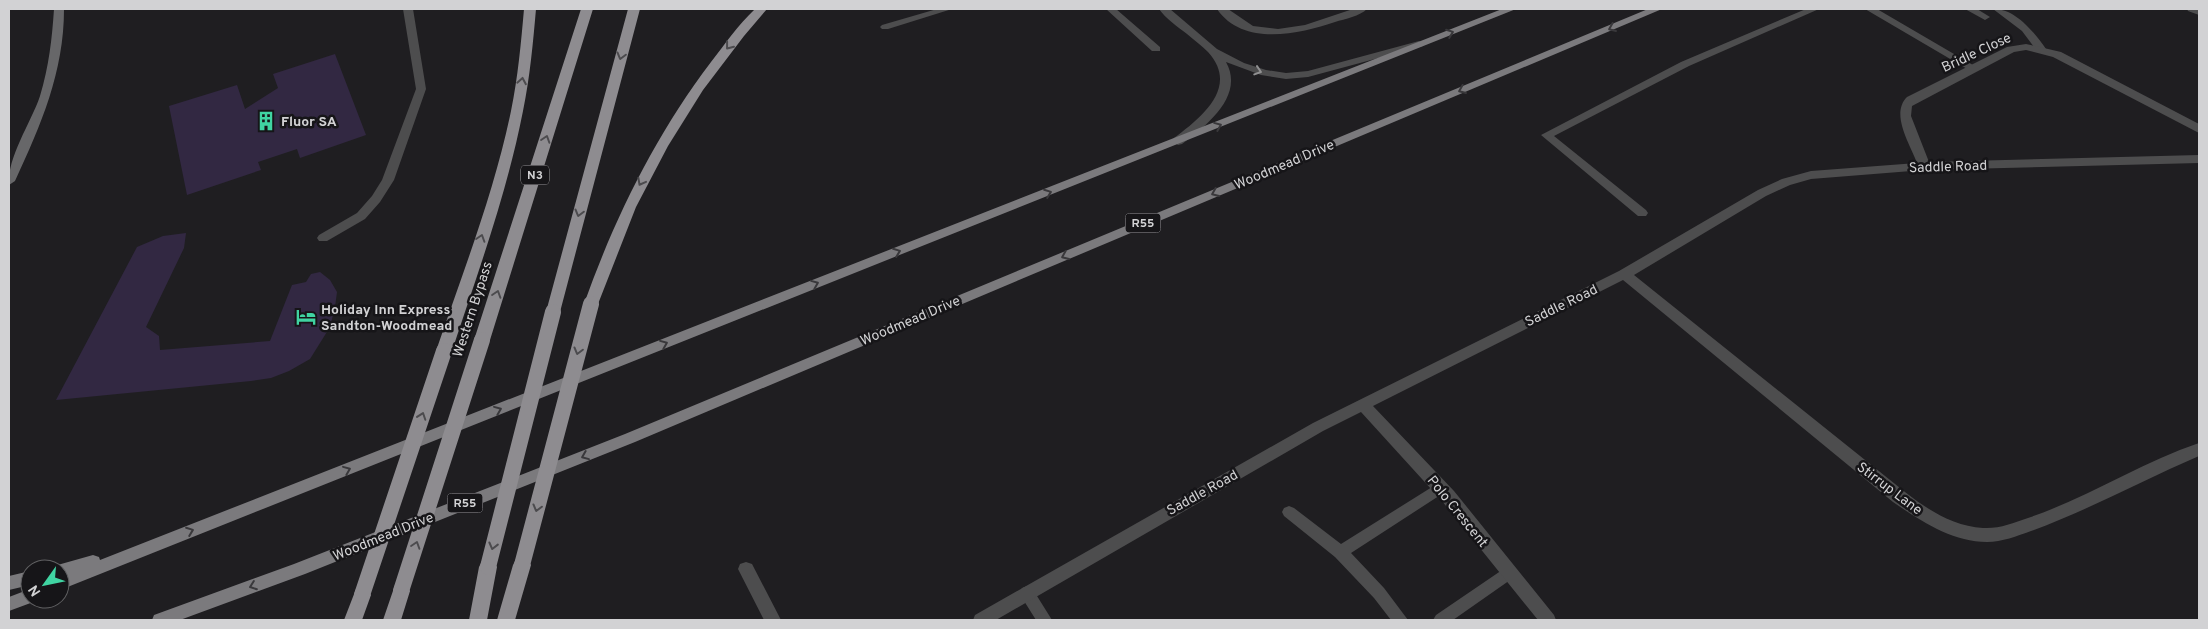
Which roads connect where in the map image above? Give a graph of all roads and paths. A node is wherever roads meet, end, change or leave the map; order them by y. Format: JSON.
{"nodes":[{"id":1,"x":59,"y":9,"type":"edge"},
{"id":2,"x":408,"y":9,"type":"edge"},
{"id":3,"x":530,"y":9,"type":"edge"},
{"id":4,"x":587,"y":9,"type":"edge"},
{"id":5,"x":634,"y":9,"type":"edge"},
{"id":6,"x":761,"y":9,"type":"edge"},
{"id":7,"x":947,"y":9,"type":"edge"},
{"id":8,"x":1111,"y":9,"type":"edge"},
{"id":9,"x":1164,"y":9,"type":"edge"},
{"id":10,"x":1222,"y":9,"type":"edge"},
{"id":11,"x":1362,"y":9,"type":"edge"},
{"id":12,"x":1511,"y":9,"type":"edge"},
{"id":13,"x":1657,"y":9,"type":"edge"},
{"id":14,"x":1814,"y":9,"type":"edge"},
{"id":15,"x":1870,"y":9,"type":"edge"},
{"id":16,"x":1970,"y":9,"type":"edge"},
{"id":17,"x":1998,"y":9,"type":"edge"},
{"id":18,"x":2192,"y":9,"type":"edge"},
{"id":19,"x":2199,"y":12,"type":"edge"},
{"id":20,"x":1985,"y":17,"type":"dead end"},
{"id":21,"x":885,"y":27,"type":"dead end"},
{"id":22,"x":1430,"y":41,"type":"junction"},
{"id":23,"x":1156,"y":49,"type":"dead end"},
{"id":24,"x":2041,"y":49,"type":"junction"},
{"id":25,"x":1213,"y":52,"type":"junction"},
{"id":26,"x":1973,"y":68,"type":"junction"},
{"id":27,"x":2199,"y":129,"type":"edge"},
{"id":28,"x":1173,"y":144,"type":"junction"},
{"id":29,"x":2196,"y":158,"type":"edge"},
{"id":30,"x":1924,"y":166,"type":"junction"},
{"id":31,"x":9,"y":181,"type":"edge"},
{"id":32,"x":1642,"y":213,"type":"dead end"},
{"id":33,"x":323,"y":238,"type":"dead end"},
{"id":34,"x":1624,"y":274,"type":"junction"},
{"id":35,"x":1363,"y":405,"type":"junction"},
{"id":36,"x":2199,"y":449,"type":"edge"},
{"id":37,"x":1440,"y":488,"type":"junction"},
{"id":38,"x":1289,"y":512,"type":"dead end"},
{"id":39,"x":144,"y":549,"type":"junction"},
{"id":40,"x":1340,"y":552,"type":"junction"},
{"id":41,"x":70,"y":568,"type":"edge"},
{"id":42,"x":746,"y":569,"type":"dead end"},
{"id":43,"x":1508,"y":574,"type":"junction"},
{"id":44,"x":70,"y":579,"type":"edge"},
{"id":45,"x":1027,"y":594,"type":"junction"},
{"id":46,"x":160,"y":620,"type":"edge"},
{"id":47,"x":354,"y":620,"type":"edge"},
{"id":48,"x":392,"y":620,"type":"edge"},
{"id":49,"x":478,"y":620,"type":"edge"},
{"id":50,"x":506,"y":620,"type":"edge"},
{"id":51,"x":773,"y":620,"type":"edge"},
{"id":52,"x":981,"y":620,"type":"edge"},
{"id":53,"x":1044,"y":620,"type":"edge"},
{"id":54,"x":1400,"y":620,"type":"edge"},
{"id":55,"x":1441,"y":620,"type":"edge"},
{"id":56,"x":1548,"y":620,"type":"edge"}],
"edges":[{"from":1,"to":31,"type":"main road"},
{"from":2,"to":33,"type":"lane"},
{"from":47,"to":3,"type":"highway","one_way":true,"bridge":true},
{"from":48,"to":4,"type":"highway","name":"Western Bypass","number":"N3","one_way":true,"bridge":true},
{"from":5,"to":49,"type":"highway","one_way":true,"bridge":true},
{"from":6,"to":50,"type":"highway","one_way":true,"bridge":true},
{"from":7,"to":21,"type":"lane"},
{"from":8,"to":23,"type":"lane"},
{"from":9,"to":25,"type":"street"},
{"from":10,"to":11,"type":"street"},
{"from":22,"to":12,"type":"main road","one_way":true},
{"from":13,"to":46,"type":"main road","name":"Woodmead Drive","number":"R55","one_way":true},
{"from":14,"to":32,"type":"lane"},
{"from":15,"to":26,"type":"lane"},
{"from":16,"to":20,"type":"lane"},
{"from":17,"to":24,"type":"lane"},
{"from":18,"to":19,"type":"street"},
{"from":25,"to":22,"type":"street","one_way":true},
{"from":28,"to":22,"type":"main road","one_way":true},
{"from":24,"to":26,"type":"street","name":"Bridle Close"},
{"from":24,"to":27,"type":"street","name":"Bridle Close"},
{"from":25,"to":28,"type":"street"},
{"from":26,"to":30,"type":"street","name":"Bridle Close"},
{"from":39,"to":28,"type":"main road","one_way":true},
{"from":29,"to":30,"type":"street","name":"Saddle Road"},
{"from":30,"to":34,"type":"street","name":"Saddle Road"},
{"from":34,"to":35,"type":"street","name":"Saddle Road"},
{"from":34,"to":36,"type":"street","name":"Stirrup Lane"},
{"from":35,"to":37,"type":"street","name":"Polo Crescent"},
{"from":35,"to":45,"type":"street","name":"Saddle Road"},
{"from":37,"to":40,"type":"lane"},
{"from":37,"to":43,"type":"street","name":"Polo Crescent"},
{"from":38,"to":40,"type":"lane"},
{"from":39,"to":41,"type":"main road"},
{"from":39,"to":44,"type":"main road"},
{"from":40,"to":54,"type":"lane"},
{"from":42,"to":51,"type":"street"},
{"from":43,"to":55,"type":"lane"},
{"from":43,"to":56,"type":"street","name":"Polo Crescent"},
{"from":45,"to":52,"type":"street","name":"Saddle Road"},
{"from":45,"to":53,"type":"lane"}]}
